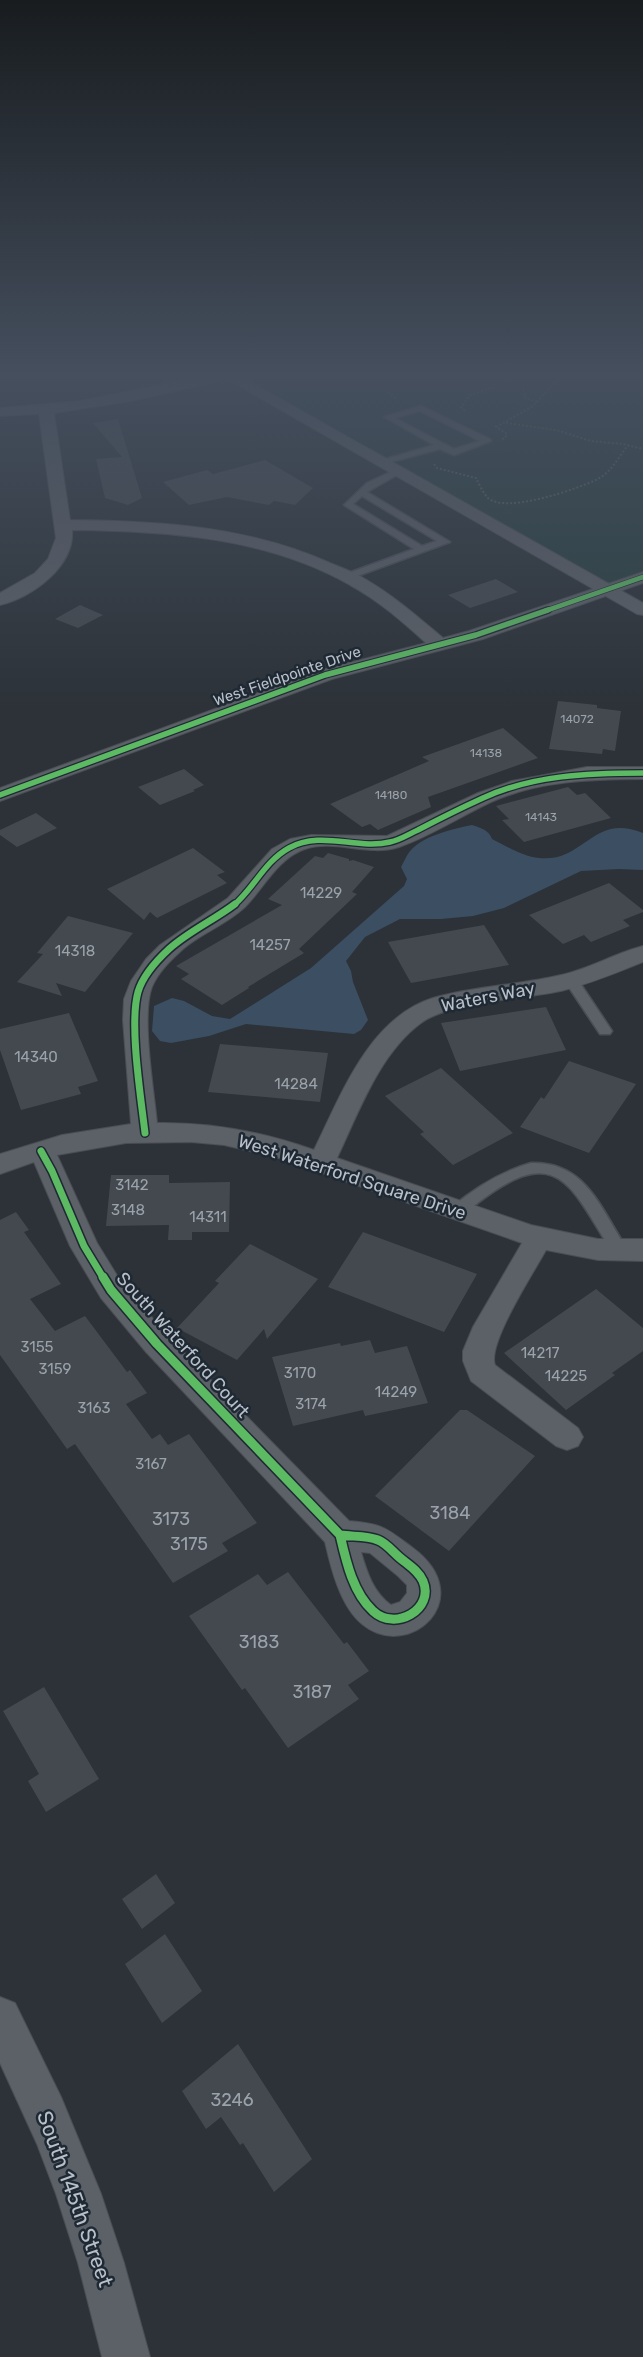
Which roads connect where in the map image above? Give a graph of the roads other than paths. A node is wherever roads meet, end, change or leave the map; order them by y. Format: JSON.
{"nodes":[{"id":1,"x":57,"y":489,"type":"edge"},
{"id":2,"x":364,"y":489,"type":"edge"},
{"id":3,"x":428,"y":489,"type":"edge"},
{"id":4,"x":360,"y":492,"type":"junction"},
{"id":5,"x":62,"y":525,"type":"junction"},
{"id":6,"x":421,"y":550,"type":"junction"},
{"id":7,"x":346,"y":577,"type":"junction"},
{"id":8,"x":643,"y":577,"type":"edge"},
{"id":9,"x":605,"y":589,"type":"junction"},
{"id":10,"x":0,"y":600,"type":"edge"},
{"id":11,"x":643,"y":610,"type":"edge"},
{"id":12,"x":440,"y":645,"type":"junction"},
{"id":13,"x":642,"y":767,"type":"edge"},
{"id":14,"x":0,"y":795,"type":"edge"},
{"id":15,"x":643,"y":952,"type":"edge"},
{"id":16,"x":571,"y":980,"type":"junction"},
{"id":17,"x":606,"y":1031,"type":"dead end"},
{"id":18,"x":145,"y":1133,"type":"junction"},
{"id":19,"x":41,"y":1151,"type":"junction"},
{"id":20,"x":321,"y":1163,"type":"junction"},
{"id":21,"x":0,"y":1164,"type":"edge"},
{"id":22,"x":458,"y":1211,"type":"junction"},
{"id":23,"x":538,"y":1238,"type":"junction"},
{"id":24,"x":631,"y":1251,"type":"edge"},
{"id":25,"x":567,"y":1437,"type":"dead end"},
{"id":26,"x":340,"y":1535,"type":"dead end"},
{"id":27,"x":0,"y":2018,"type":"edge"},
{"id":28,"x":126,"y":2357,"type":"edge"}],
"edges":[{"from":1,"to":5,"type":"street"},
{"from":2,"to":4,"type":"lane"},
{"from":3,"to":9,"type":"street"},
{"from":4,"to":6,"type":"lane"},
{"from":4,"to":6,"type":"lane"},
{"from":5,"to":7,"type":"street"},
{"from":5,"to":10,"type":"street"},
{"from":6,"to":7,"type":"lane"},
{"from":7,"to":12,"type":"street"},
{"from":8,"to":9,"type":"street","name":"West Fieldpointe Drive"},
{"from":9,"to":11,"type":"street"},
{"from":9,"to":12,"type":"street","name":"West Fieldpointe Drive"},
{"from":12,"to":14,"type":"street","name":"West Fieldpointe Drive"},
{"from":13,"to":18,"type":"street"},
{"from":15,"to":16,"type":"street","name":"Waters Way"},
{"from":16,"to":17,"type":"lane"},
{"from":16,"to":20,"type":"street","name":"Waters Way"},
{"from":18,"to":19,"type":"street","name":"West Waterford Square Drive"},
{"from":18,"to":20,"type":"street","name":"West Waterford Square Drive"},
{"from":19,"to":21,"type":"street","name":"West Waterford Square Drive"},
{"from":19,"to":26,"type":"street","name":"South Waterford Court"},
{"from":20,"to":22,"type":"street","name":"West Waterford Square Drive"},
{"from":22,"to":23,"type":"street","name":"West Waterford Square Drive"},
{"from":22,"to":24,"type":"lane"},
{"from":23,"to":24,"type":"street","name":"West Waterford Square Drive"},
{"from":23,"to":25,"type":"street"},
{"from":27,"to":28,"type":"street","name":"South 145th Street"}]}
